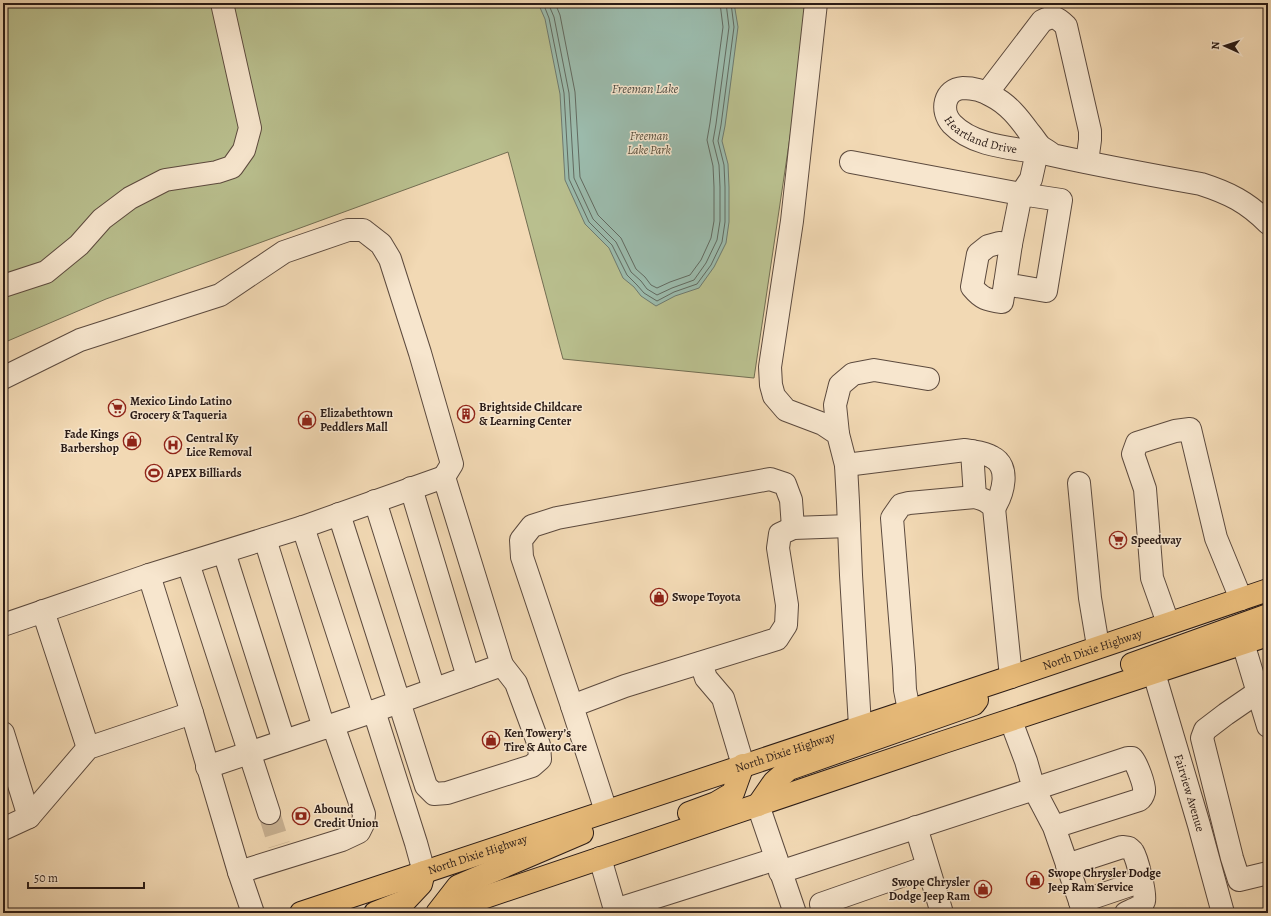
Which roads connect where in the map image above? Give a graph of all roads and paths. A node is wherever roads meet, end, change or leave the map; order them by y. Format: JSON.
{"nodes":[{"id":1,"x":222,"y":3,"type":"edge"},
{"id":2,"x":816,"y":3,"type":"edge"},
{"id":3,"x":987,"y":93,"type":"junction"},
{"id":4,"x":1045,"y":154,"type":"junction"},
{"id":5,"x":850,"y":162,"type":"dead end"},
{"id":6,"x":1087,"y":162,"type":"junction"},
{"id":7,"x":1021,"y":194,"type":"junction"},
{"id":8,"x":1268,"y":223,"type":"edge"},
{"id":9,"x":1011,"y":244,"type":"junction"},
{"id":10,"x":1005,"y":284,"type":"junction"},
{"id":11,"x":3,"y":286,"type":"edge"},
{"id":12,"x":3,"y":378,"type":"edge"},
{"id":13,"x":928,"y":379,"type":"dead end"},
{"id":14,"x":838,"y":434,"type":"junction"},
{"id":15,"x":972,"y":451,"type":"junction"},
{"id":16,"x":846,"y":464,"type":"junction"},
{"id":17,"x":444,"y":477,"type":"junction"},
{"id":18,"x":1079,"y":483,"type":"dead end"},
{"id":19,"x":411,"y":488,"type":"junction"},
{"id":20,"x":975,"y":497,"type":"junction"},
{"id":21,"x":375,"y":501,"type":"junction"},
{"id":22,"x":994,"y":508,"type":"junction"},
{"id":23,"x":339,"y":514,"type":"junction"},
{"id":24,"x":849,"y":526,"type":"junction"},
{"id":25,"x":303,"y":527,"type":"junction"},
{"id":26,"x":793,"y":528,"type":"junction"},
{"id":27,"x":265,"y":539,"type":"junction"},
{"id":28,"x":224,"y":552,"type":"junction"},
{"id":29,"x":188,"y":563,"type":"junction"},
{"id":30,"x":149,"y":575,"type":"junction"},
{"id":31,"x":1268,"y":590,"type":"edge"},
{"id":32,"x":1241,"y":599,"type":"junction"},
{"id":33,"x":43,"y":611,"type":"junction"},
{"id":34,"x":1268,"y":615,"type":"edge"},
{"id":35,"x":1168,"y":623,"type":"junction"},
{"id":36,"x":3,"y":625,"type":"edge"},
{"id":37,"x":1268,"y":635,"type":"edge"},
{"id":38,"x":1243,"y":643,"type":"junction"},
{"id":39,"x":1098,"y":646,"type":"junction"},
{"id":40,"x":701,"y":662,"type":"junction"},
{"id":41,"x":502,"y":665,"type":"junction"},
{"id":42,"x":1154,"y":673,"type":"junction"},
{"id":43,"x":468,"y":677,"type":"junction"},
{"id":44,"x":1000,"y":680,"type":"junction"},
{"id":45,"x":434,"y":689,"type":"junction"},
{"id":46,"x":1263,"y":690,"type":"edge"},
{"id":47,"x":398,"y":702,"type":"junction"},
{"id":48,"x":572,"y":706,"type":"junction"},
{"id":49,"x":909,"y":710,"type":"junction"},
{"id":50,"x":192,"y":713,"type":"junction"},
{"id":51,"x":369,"y":713,"type":"junction"},
{"id":52,"x":1011,"y":721,"type":"junction"},
{"id":53,"x":328,"y":726,"type":"junction"},
{"id":54,"x":860,"y":726,"type":"junction"},
{"id":55,"x":1268,"y":726,"type":"edge"},
{"id":56,"x":3,"y":733,"type":"edge"},
{"id":57,"x":284,"y":741,"type":"junction"},
{"id":58,"x":944,"y":742,"type":"junction"},
{"id":59,"x":88,"y":748,"type":"junction"},
{"id":60,"x":249,"y":752,"type":"junction"},
{"id":61,"x":207,"y":766,"type":"junction"},
{"id":62,"x":735,"y":768,"type":"junction"},
{"id":63,"x":1034,"y":789,"type":"junction"},
{"id":64,"x":758,"y":805,"type":"junction"},
{"id":65,"x":606,"y":811,"type":"junction"},
{"id":66,"x":269,"y":813,"type":"tunnel mouth"},
{"id":67,"x":29,"y":817,"type":"junction"},
{"id":68,"x":916,"y":827,"type":"junction"},
{"id":69,"x":1054,"y":827,"type":"junction"},
{"id":70,"x":3,"y":829,"type":"edge"},
{"id":71,"x":600,"y":858,"type":"junction"},
{"id":72,"x":1067,"y":864,"type":"junction"},
{"id":73,"x":778,"y":866,"type":"junction"},
{"id":74,"x":927,"y":867,"type":"junction"},
{"id":75,"x":239,"y":872,"type":"junction"},
{"id":76,"x":424,"y":872,"type":"junction"},
{"id":77,"x":1268,"y":873,"type":"edge"},
{"id":78,"x":551,"y":875,"type":"junction"},
{"id":79,"x":1142,"y":881,"type":"junction"},
{"id":80,"x":821,"y":904,"type":"dead end"},
{"id":81,"x":1082,"y":908,"type":"edge"},
{"id":82,"x":616,"y":912,"type":"edge"},
{"id":83,"x":937,"y":912,"type":"edge"},
{"id":84,"x":253,"y":913,"type":"edge"},
{"id":85,"x":301,"y":913,"type":"edge"},
{"id":86,"x":375,"y":913,"type":"edge"},
{"id":87,"x":437,"y":913,"type":"edge"},
{"id":88,"x":795,"y":913,"type":"edge"},
{"id":89,"x":1126,"y":913,"type":"edge"},
{"id":90,"x":1223,"y":913,"type":"edge"}],
"edges":[{"from":1,"to":11,"type":"street"},
{"from":2,"to":14,"type":"street"},
{"from":3,"to":4,"type":"street","name":"Heartland Drive"},
{"from":3,"to":4,"type":"street","name":"Heartland Drive"},
{"from":3,"to":6,"type":"street"},
{"from":4,"to":6,"type":"street","name":"Heartland Drive"},
{"from":4,"to":7,"type":"street"},
{"from":5,"to":7,"type":"street"},
{"from":6,"to":8,"type":"street","name":"Heartland Drive"},
{"from":7,"to":9,"type":"street"},
{"from":7,"to":10,"type":"street"},
{"from":9,"to":10,"type":"street"},
{"from":9,"to":10,"type":"street"},
{"from":12,"to":17,"type":"street"},
{"from":13,"to":14,"type":"street"},
{"from":14,"to":16,"type":"street"},
{"from":15,"to":16,"type":"street"},
{"from":15,"to":20,"type":"street"},
{"from":15,"to":22,"type":"street"},
{"from":16,"to":24,"type":"street"},
{"from":17,"to":19,"type":"street"},
{"from":17,"to":41,"type":"street"},
{"from":18,"to":39,"type":"street"},
{"from":19,"to":21,"type":"street"},
{"from":19,"to":43,"type":"street"},
{"from":20,"to":22,"type":"street"},
{"from":20,"to":49,"type":"street"},
{"from":21,"to":23,"type":"street"},
{"from":21,"to":45,"type":"street"},
{"from":22,"to":44,"type":"street"},
{"from":23,"to":25,"type":"street"},
{"from":23,"to":47,"type":"street"},
{"from":24,"to":26,"type":"street"},
{"from":24,"to":54,"type":"street"},
{"from":25,"to":27,"type":"street"},
{"from":25,"to":51,"type":"street"},
{"from":26,"to":40,"type":"street"},
{"from":26,"to":48,"type":"street"},
{"from":27,"to":28,"type":"street"},
{"from":27,"to":53,"type":"street"},
{"from":28,"to":29,"type":"street"},
{"from":28,"to":57,"type":"street"},
{"from":29,"to":30,"type":"street"},
{"from":29,"to":60,"type":"street"},
{"from":30,"to":33,"type":"street"},
{"from":30,"to":50,"type":"street"},
{"from":31,"to":32,"type":"main road","name":"North Dixie Highway"},
{"from":32,"to":35,"type":"main road","name":"North Dixie Highway"},
{"from":32,"to":35,"type":"street"},
{"from":33,"to":36,"type":"street"},
{"from":33,"to":59,"type":"street"},
{"from":34,"to":58,"type":"main road"},
{"from":35,"to":39,"type":"main road","name":"North Dixie Highway"},
{"from":37,"to":38,"type":"main road"},
{"from":38,"to":42,"type":"main road"},
{"from":38,"to":46,"type":"street"},
{"from":39,"to":44,"type":"main road","name":"North Dixie Highway"},
{"from":40,"to":48,"type":"street"},
{"from":40,"to":62,"type":"street"},
{"from":41,"to":43,"type":"street"},
{"from":41,"to":47,"type":"street"},
{"from":42,"to":52,"type":"main road"},
{"from":42,"to":90,"type":"street","name":"Fairview Avenue"},
{"from":43,"to":45,"type":"street"},
{"from":44,"to":49,"type":"main road","name":"North Dixie Highway"},
{"from":44,"to":64,"type":"main road"},
{"from":45,"to":47,"type":"street"},
{"from":46,"to":55,"type":"street"},
{"from":46,"to":77,"type":"street"},
{"from":47,"to":51,"type":"street"},
{"from":48,"to":65,"type":"street"},
{"from":49,"to":54,"type":"main road","name":"North Dixie Highway"},
{"from":50,"to":59,"type":"street"},
{"from":50,"to":61,"type":"street"},
{"from":51,"to":53,"type":"street"},
{"from":51,"to":76,"type":"street"},
{"from":52,"to":58,"type":"main road"},
{"from":52,"to":63,"type":"street"},
{"from":53,"to":57,"type":"street"},
{"from":53,"to":75,"type":"street"},
{"from":54,"to":62,"type":"main road","name":"North Dixie Highway"},
{"from":56,"to":67,"type":"street"},
{"from":57,"to":60,"type":"street"},
{"from":58,"to":64,"type":"main road"},
{"from":59,"to":67,"type":"street"},
{"from":60,"to":61,"type":"street"},
{"from":60,"to":66,"type":"street"},
{"from":61,"to":75,"type":"street"},
{"from":62,"to":65,"type":"main road","name":"North Dixie Highway"},
{"from":62,"to":78,"type":"main road"},
{"from":62,"to":87,"type":"main road"},
{"from":63,"to":68,"type":"street"},
{"from":63,"to":69,"type":"street"},
{"from":63,"to":69,"type":"street"},
{"from":64,"to":71,"type":"main road"},
{"from":64,"to":73,"type":"street"},
{"from":65,"to":76,"type":"main road","name":"North Dixie Highway"},
{"from":67,"to":70,"type":"street"},
{"from":68,"to":73,"type":"street"},
{"from":68,"to":74,"type":"street"},
{"from":69,"to":72,"type":"street"},
{"from":71,"to":78,"type":"main road"},
{"from":71,"to":82,"type":"street"},
{"from":72,"to":79,"type":"street"},
{"from":72,"to":81,"type":"street"},
{"from":73,"to":82,"type":"street"},
{"from":73,"to":88,"type":"street"},
{"from":74,"to":80,"type":"street"},
{"from":74,"to":83,"type":"street"},
{"from":75,"to":84,"type":"street"},
{"from":76,"to":85,"type":"main road","name":"North Dixie Highway"},
{"from":76,"to":86,"type":"main road"},
{"from":78,"to":87,"type":"main road"},
{"from":79,"to":81,"type":"street"},
{"from":79,"to":89,"type":"street"}]}
